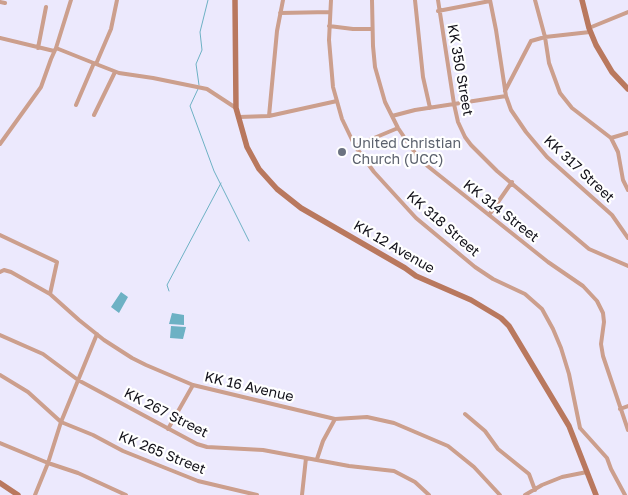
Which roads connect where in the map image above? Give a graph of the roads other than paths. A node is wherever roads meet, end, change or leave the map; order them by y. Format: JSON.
{"nodes":[{"id":1,"x":71,"y":0,"type":"edge"},
{"id":2,"x":117,"y":0,"type":"edge"},
{"id":3,"x":235,"y":0,"type":"edge"},
{"id":4,"x":283,"y":0,"type":"edge"},
{"id":5,"x":331,"y":0,"type":"edge"},
{"id":6,"x":372,"y":0,"type":"edge"},
{"id":7,"x":416,"y":0,"type":"edge"},
{"id":8,"x":438,"y":0,"type":"edge"},
{"id":9,"x":490,"y":0,"type":"edge"},
{"id":10,"x":535,"y":0,"type":"edge"},
{"id":11,"x":582,"y":0,"type":"edge"},
{"id":12,"x":0,"y":2,"type":"edge"},
{"id":13,"x":5,"y":3,"type":"dead end"},
{"id":14,"x":46,"y":7,"type":"dead end"},
{"id":15,"x":438,"y":11,"type":"junction"},
{"id":16,"x":330,"y":12,"type":"junction"},
{"id":17,"x":628,"y":12,"type":"edge"},
{"id":18,"x":280,"y":13,"type":"junction"},
{"id":19,"x":329,"y":26,"type":"junction"},
{"id":20,"x":372,"y":30,"type":"junction"},
{"id":21,"x":589,"y":30,"type":"junction"},
{"id":22,"x":545,"y":37,"type":"junction"},
{"id":23,"x":0,"y":38,"type":"edge"},
{"id":24,"x":38,"y":48,"type":"junction"},
{"id":25,"x":55,"y":50,"type":"junction"},
{"id":26,"x":95,"y":64,"type":"junction"},
{"id":27,"x":114,"y":72,"type":"junction"},
{"id":28,"x":628,"y":89,"type":"edge"},
{"id":29,"x":506,"y":94,"type":"junction"},
{"id":30,"x":337,"y":101,"type":"junction"},
{"id":31,"x":454,"y":104,"type":"junction"},
{"id":32,"x":76,"y":105,"type":"dead end"},
{"id":33,"x":236,"y":108,"type":"junction"},
{"id":34,"x":430,"y":108,"type":"junction"},
{"id":35,"x":94,"y":115,"type":"dead end"},
{"id":36,"x":269,"y":116,"type":"junction"},
{"id":37,"x":392,"y":116,"type":"junction"},
{"id":38,"x":239,"y":117,"type":"junction"},
{"id":39,"x":398,"y":128,"type":"junction"},
{"id":40,"x":628,"y":133,"type":"edge"},
{"id":41,"x":611,"y":138,"type":"junction"},
{"id":42,"x":0,"y":144,"type":"edge"},
{"id":43,"x":355,"y":146,"type":"junction"},
{"id":44,"x":512,"y":182,"type":"junction"},
{"id":45,"x":628,"y":190,"type":"edge"},
{"id":46,"x":489,"y":215,"type":"junction"},
{"id":47,"x":0,"y":235,"type":"edge"},
{"id":48,"x":628,"y":238,"type":"edge"},
{"id":49,"x":628,"y":266,"type":"edge"},
{"id":50,"x":0,"y":272,"type":"edge"},
{"id":51,"x":50,"y":294,"type":"junction"},
{"id":52,"x":97,"y":334,"type":"junction"},
{"id":53,"x":0,"y":335,"type":"edge"},
{"id":54,"x":0,"y":375,"type":"edge"},
{"id":55,"x":78,"y":380,"type":"junction"},
{"id":56,"x":193,"y":385,"type":"junction"},
{"id":57,"x":628,"y":406,"type":"edge"},
{"id":58,"x":620,"y":409,"type":"junction"},
{"id":59,"x":465,"y":414,"type":"dead end"},
{"id":60,"x":335,"y":418,"type":"junction"},
{"id":61,"x":61,"y":422,"type":"junction"},
{"id":62,"x":569,"y":426,"type":"junction"},
{"id":63,"x":580,"y":428,"type":"junction"},
{"id":64,"x":168,"y":429,"type":"junction"},
{"id":65,"x":628,"y":430,"type":"edge"},
{"id":66,"x":0,"y":443,"type":"edge"},
{"id":67,"x":306,"y":458,"type":"junction"},
{"id":68,"x":317,"y":459,"type":"junction"},
{"id":69,"x":48,"y":463,"type":"junction"},
{"id":70,"x":587,"y":472,"type":"junction"},
{"id":71,"x":0,"y":483,"type":"edge"},
{"id":72,"x":534,"y":490,"type":"junction"},
{"id":73,"x":18,"y":495,"type":"edge"},
{"id":74,"x":35,"y":495,"type":"edge"},
{"id":75,"x":126,"y":495,"type":"edge"},
{"id":76,"x":257,"y":495,"type":"edge"},
{"id":77,"x":302,"y":495,"type":"edge"},
{"id":78,"x":429,"y":495,"type":"edge"},
{"id":79,"x":500,"y":495,"type":"edge"},
{"id":80,"x":525,"y":495,"type":"edge"},
{"id":81,"x":596,"y":495,"type":"edge"},
{"id":82,"x":625,"y":495,"type":"edge"}],
"edges":[{"from":1,"to":25,"type":"street"},
{"from":2,"to":26,"type":"street"},
{"from":3,"to":33,"type":"main road","name":"KK 12 Avenue"},
{"from":4,"to":18,"type":"street"},
{"from":5,"to":16,"type":"street","name":"KK 318 Street"},
{"from":6,"to":20,"type":"street","name":"KK 314 Street"},
{"from":7,"to":34,"type":"street"},
{"from":8,"to":15,"type":"street","name":"KK 350 Street"},
{"from":9,"to":15,"type":"street"},
{"from":9,"to":29,"type":"street","name":"KK 317 Street"},
{"from":10,"to":22,"type":"street"},
{"from":11,"to":21,"type":"main road"},
{"from":12,"to":13,"type":"street"},
{"from":14,"to":24,"type":"street"},
{"from":15,"to":31,"type":"street","name":"KK 350 Street"},
{"from":16,"to":18,"type":"street"},
{"from":16,"to":19,"type":"street","name":"KK 318 Street"},
{"from":17,"to":21,"type":"street"},
{"from":18,"to":36,"type":"street"},
{"from":19,"to":20,"type":"street"},
{"from":19,"to":30,"type":"street","name":"KK 318 Street"},
{"from":20,"to":37,"type":"street","name":"KK 314 Street"},
{"from":21,"to":22,"type":"street"},
{"from":21,"to":28,"type":"main road"},
{"from":22,"to":29,"type":"street"},
{"from":22,"to":41,"type":"street"},
{"from":23,"to":24,"type":"street"},
{"from":24,"to":25,"type":"street"},
{"from":25,"to":26,"type":"street"},
{"from":25,"to":42,"type":"street"},
{"from":26,"to":27,"type":"street"},
{"from":26,"to":32,"type":"street"},
{"from":27,"to":33,"type":"street"},
{"from":27,"to":35,"type":"street"},
{"from":29,"to":31,"type":"street"},
{"from":29,"to":48,"type":"street","name":"KK 317 Street"},
{"from":30,"to":36,"type":"street"},
{"from":30,"to":43,"type":"street","name":"KK 318 Street"},
{"from":31,"to":34,"type":"street"},
{"from":31,"to":44,"type":"street","name":"KK 350 Street"},
{"from":33,"to":38,"type":"main road","name":"KK 12 Avenue"},
{"from":34,"to":37,"type":"street"},
{"from":36,"to":38,"type":"street"},
{"from":37,"to":39,"type":"street","name":"KK 314 Street"},
{"from":38,"to":62,"type":"main road","name":"KK 12 Avenue"},
{"from":39,"to":43,"type":"street"},
{"from":39,"to":46,"type":"street","name":"KK 314 Street"},
{"from":40,"to":41,"type":"street"},
{"from":41,"to":45,"type":"street"},
{"from":43,"to":63,"type":"street","name":"KK 318 Street"},
{"from":44,"to":46,"type":"street"},
{"from":44,"to":49,"type":"street","name":"KK 350 Street"},
{"from":46,"to":58,"type":"street","name":"KK 314 Street"},
{"from":47,"to":51,"type":"street"},
{"from":50,"to":51,"type":"street","name":"KK 16 Avenue"},
{"from":51,"to":52,"type":"street","name":"KK 16 Avenue"},
{"from":52,"to":55,"type":"street"},
{"from":52,"to":56,"type":"street","name":"KK 16 Avenue"},
{"from":53,"to":55,"type":"street","name":"KK 267 Street"},
{"from":54,"to":61,"type":"street"},
{"from":55,"to":61,"type":"street"},
{"from":55,"to":64,"type":"street","name":"KK 267 Street"},
{"from":56,"to":60,"type":"street","name":"KK 16 Avenue"},
{"from":56,"to":64,"type":"street"},
{"from":57,"to":58,"type":"street"},
{"from":58,"to":65,"type":"street","name":"KK 314 Street"},
{"from":59,"to":72,"type":"street"},
{"from":60,"to":68,"type":"street"},
{"from":60,"to":79,"type":"street","name":"KK 16 Avenue"},
{"from":61,"to":69,"type":"street"},
{"from":61,"to":76,"type":"street","name":"KK 265 Street"},
{"from":62,"to":63,"type":"street"},
{"from":62,"to":70,"type":"main road","name":"KK 12 Avenue"},
{"from":63,"to":82,"type":"street"},
{"from":64,"to":67,"type":"street","name":"KK 267 Street"},
{"from":66,"to":69,"type":"street"},
{"from":67,"to":68,"type":"street","name":"KK 267 Street"},
{"from":67,"to":77,"type":"street"},
{"from":68,"to":78,"type":"street","name":"KK 267 Street"},
{"from":69,"to":74,"type":"street"},
{"from":69,"to":75,"type":"street"},
{"from":70,"to":72,"type":"street"},
{"from":70,"to":81,"type":"main road","name":"KK 12 Avenue"},
{"from":71,"to":73,"type":"main road"},
{"from":72,"to":80,"type":"street"}]}
